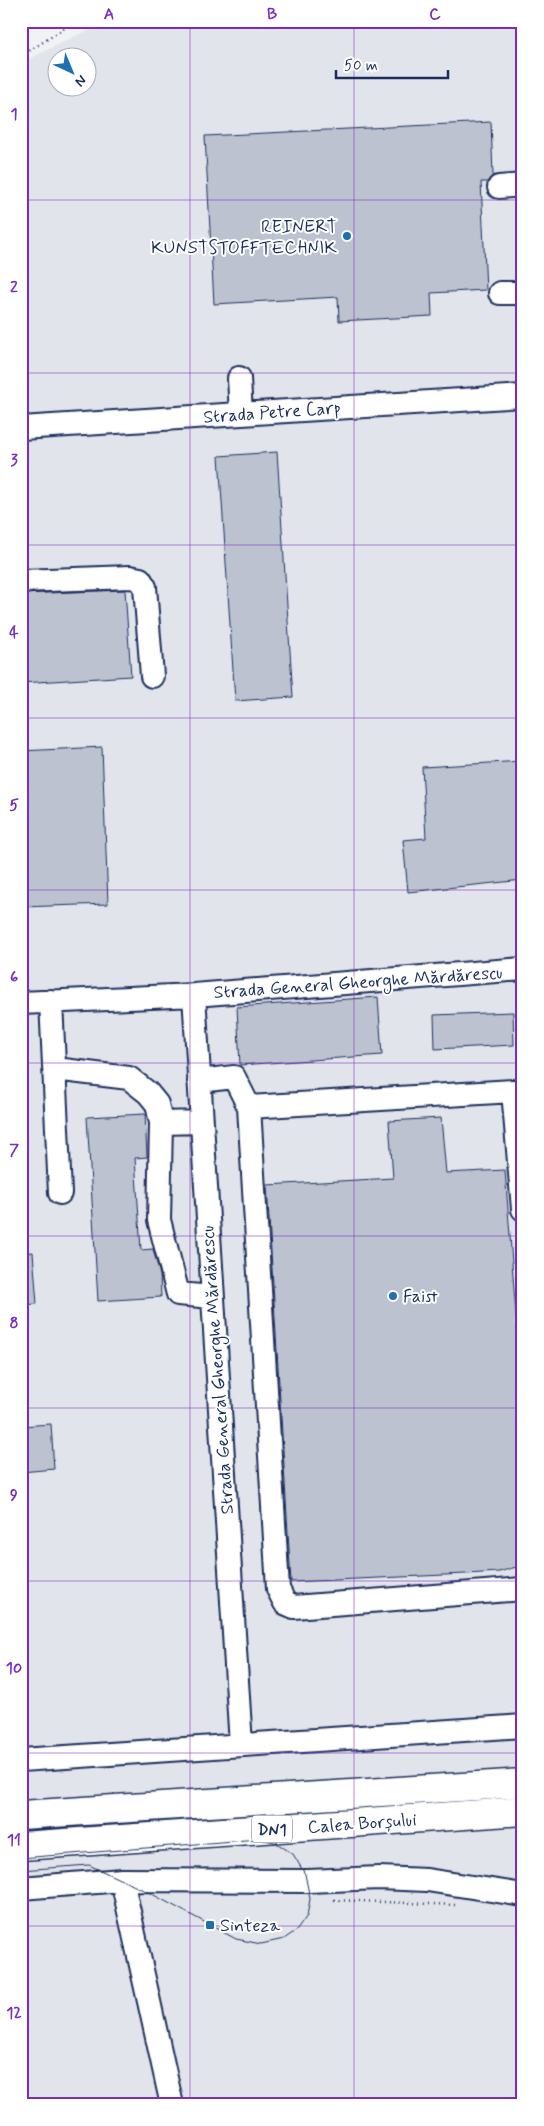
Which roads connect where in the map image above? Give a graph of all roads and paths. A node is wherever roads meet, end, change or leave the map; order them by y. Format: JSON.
{"nodes":[{"id":1,"x":76,"y":21,"type":"edge"},
{"id":2,"x":21,"y":56,"type":"edge"},
{"id":3,"x":523,"y":185,"type":"edge"},
{"id":4,"x":499,"y":187,"type":"dead end"},
{"id":5,"x":500,"y":293,"type":"dead end"},
{"id":6,"x":523,"y":293,"type":"edge"},
{"id":7,"x":239,"y":378,"type":"dead end"},
{"id":8,"x":523,"y":396,"type":"edge"},
{"id":9,"x":241,"y":414,"type":"junction"},
{"id":10,"x":21,"y":428,"type":"edge"},
{"id":11,"x":21,"y":581,"type":"edge"},
{"id":12,"x":152,"y":676,"type":"dead end"},
{"id":13,"x":523,"y":969,"type":"edge"},
{"id":14,"x":194,"y":995,"type":"junction"},
{"id":15,"x":51,"y":1001,"type":"junction"},
{"id":16,"x":21,"y":1003,"type":"edge"},
{"id":17,"x":55,"y":1070,"type":"junction"},
{"id":18,"x":199,"y":1081,"type":"junction"},
{"id":19,"x":249,"y":1107,"type":"junction"},
{"id":20,"x":201,"y":1122,"type":"junction"},
{"id":21,"x":161,"y":1123,"type":"junction"},
{"id":22,"x":60,"y":1193,"type":"dead end"},
{"id":23,"x":523,"y":1209,"type":"edge"},
{"id":24,"x":212,"y":1297,"type":"junction"},
{"id":25,"x":523,"y":1589,"type":"edge"},
{"id":26,"x":523,"y":1726,"type":"edge"},
{"id":27,"x":241,"y":1745,"type":"junction"},
{"id":28,"x":21,"y":1760,"type":"edge"},
{"id":29,"x":522,"y":1796,"type":"edge"},
{"id":30,"x":21,"y":1815,"type":"edge"},
{"id":31,"x":523,"y":1824,"type":"edge"},
{"id":32,"x":21,"y":1830,"type":"edge"},
{"id":33,"x":21,"y":1846,"type":"edge"},
{"id":34,"x":21,"y":1854,"type":"edge"},
{"id":35,"x":122,"y":1880,"type":"junction"},
{"id":36,"x":21,"y":1888,"type":"edge"},
{"id":37,"x":523,"y":1895,"type":"edge"},
{"id":38,"x":172,"y":2105,"type":"edge"}],
"edges":[{"from":1,"to":2,"type":"path"},
{"from":3,"to":4,"type":"street"},
{"from":5,"to":6,"type":"street"},
{"from":7,"to":9,"type":"street"},
{"from":8,"to":9,"type":"street","name":"Strada Petre Carp"},
{"from":9,"to":10,"type":"street","name":"Strada Petre Carp"},
{"from":11,"to":12,"type":"street"},
{"from":13,"to":14,"type":"street","name":"Strada General Gheorghe Mărdărescu"},
{"from":14,"to":15,"type":"street","name":"Strada General Gheorghe Mărdărescu"},
{"from":14,"to":18,"type":"street","name":"Strada General Gheorghe Mărdărescu"},
{"from":15,"to":16,"type":"street","name":"Strada General Gheorghe Mărdărescu"},
{"from":15,"to":17,"type":"street"},
{"from":17,"to":21,"type":"street"},
{"from":17,"to":22,"type":"street"},
{"from":18,"to":19,"type":"street"},
{"from":18,"to":20,"type":"street","name":"Strada General Gheorghe Mărdărescu"},
{"from":19,"to":23,"type":"street"},
{"from":19,"to":25,"type":"street"},
{"from":20,"to":21,"type":"street"},
{"from":20,"to":24,"type":"street","name":"Strada General Gheorghe Mărdărescu"},
{"from":21,"to":24,"type":"street"},
{"from":24,"to":27,"type":"street","name":"Strada General Gheorghe Mărdărescu"},
{"from":26,"to":27,"type":"street"},
{"from":27,"to":28,"type":"street"},
{"from":29,"to":30,"type":"main road","number":"DN1"},
{"from":29,"to":32,"type":"main road","name":"Calea Borșului","number":"DN1"},
{"from":29,"to":33,"type":"main road","name":"Calea Borșului","number":"DN1"},
{"from":31,"to":34,"type":"main road","number":"DN1"},
{"from":35,"to":36,"type":"street"},
{"from":35,"to":37,"type":"street"},
{"from":35,"to":38,"type":"street"}]}
